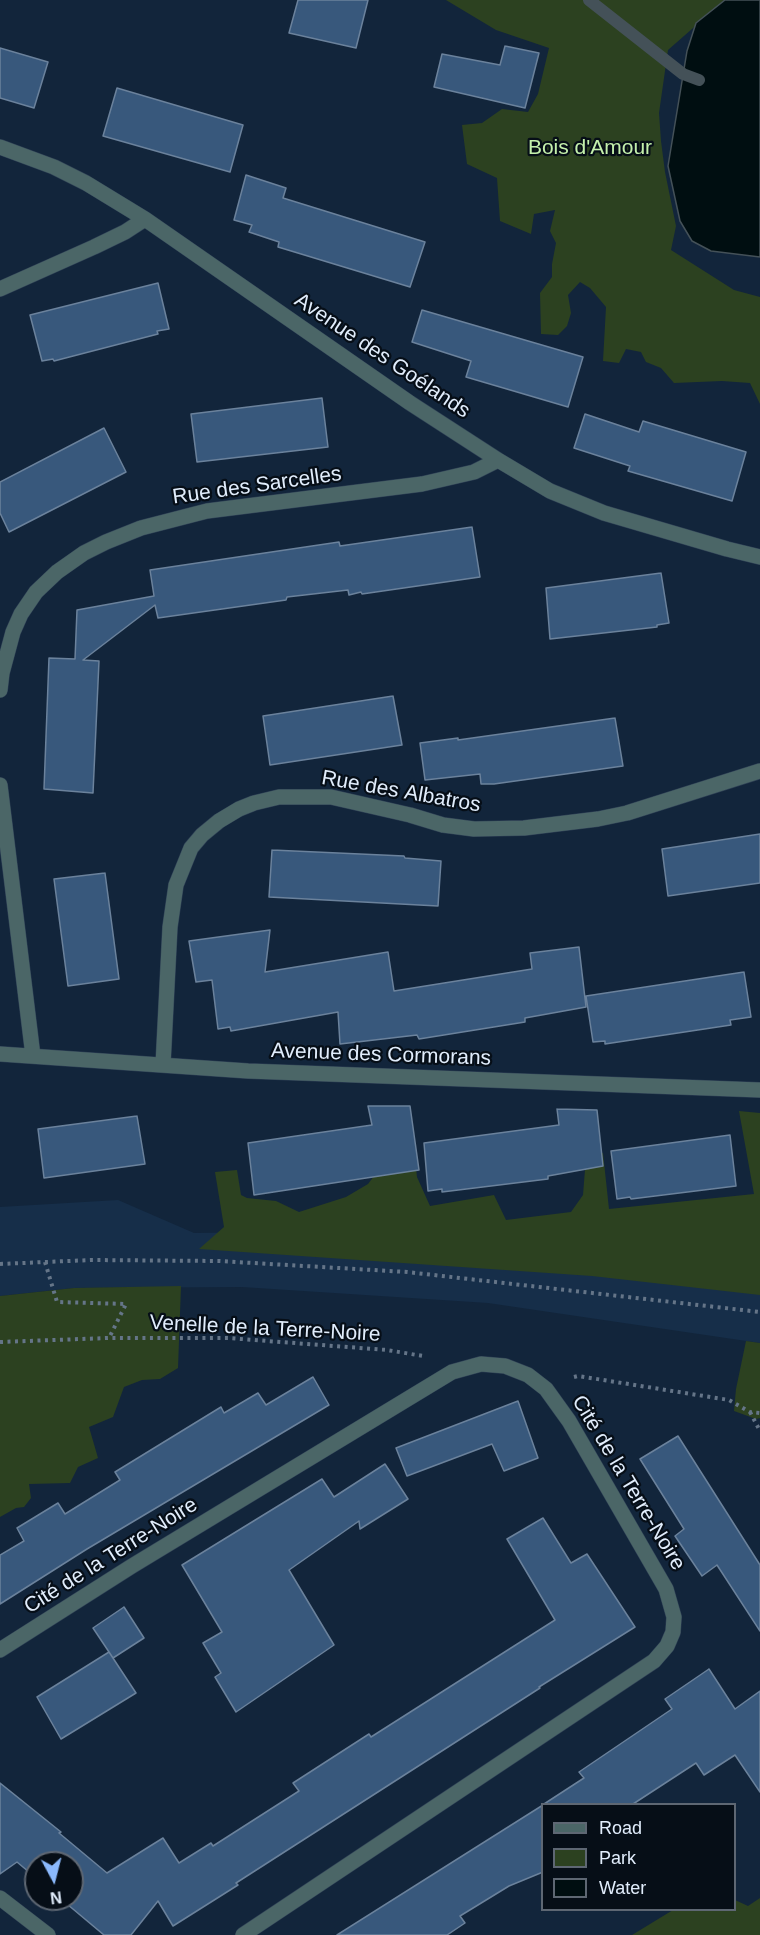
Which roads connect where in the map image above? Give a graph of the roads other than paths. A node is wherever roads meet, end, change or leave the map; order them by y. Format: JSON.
{"nodes":[{"id":1,"x":0,"y":147,"type":"edge"},
{"id":2,"x":145,"y":219,"type":"junction"},
{"id":3,"x":0,"y":289,"type":"edge"},
{"id":4,"x":498,"y":460,"type":"junction"},
{"id":5,"x":760,"y":557,"type":"edge"},
{"id":6,"x":0,"y":690,"type":"edge"},
{"id":7,"x":760,"y":771,"type":"edge"},
{"id":8,"x":0,"y":785,"type":"edge"},
{"id":9,"x":0,"y":1054,"type":"edge"},
{"id":10,"x":33,"y":1056,"type":"junction"},
{"id":11,"x":163,"y":1065,"type":"junction"},
{"id":12,"x":760,"y":1090,"type":"edge"},
{"id":13,"x":0,"y":1650,"type":"edge"},
{"id":14,"x":0,"y":1898,"type":"edge"},
{"id":15,"x":48,"y":1935,"type":"edge"},
{"id":16,"x":243,"y":1935,"type":"edge"}],
"edges":[{"from":1,"to":2,"type":"street","name":"Avenue des Goélands"},
{"from":2,"to":3,"type":"street"},
{"from":2,"to":4,"type":"street","name":"Avenue des Goélands"},
{"from":4,"to":5,"type":"street","name":"Avenue des Goélands"},
{"from":4,"to":6,"type":"street","name":"Rue des Sarcelles"},
{"from":7,"to":11,"type":"street","name":"Rue des Albatros"},
{"from":8,"to":10,"type":"street"},
{"from":9,"to":10,"type":"street","name":"Avenue des Cormorans"},
{"from":10,"to":11,"type":"street","name":"Avenue des Cormorans"},
{"from":11,"to":12,"type":"street","name":"Avenue des Cormorans"},
{"from":13,"to":16,"type":"street","name":"Cité de la Terre-Noire"},
{"from":14,"to":15,"type":"street"}]}
